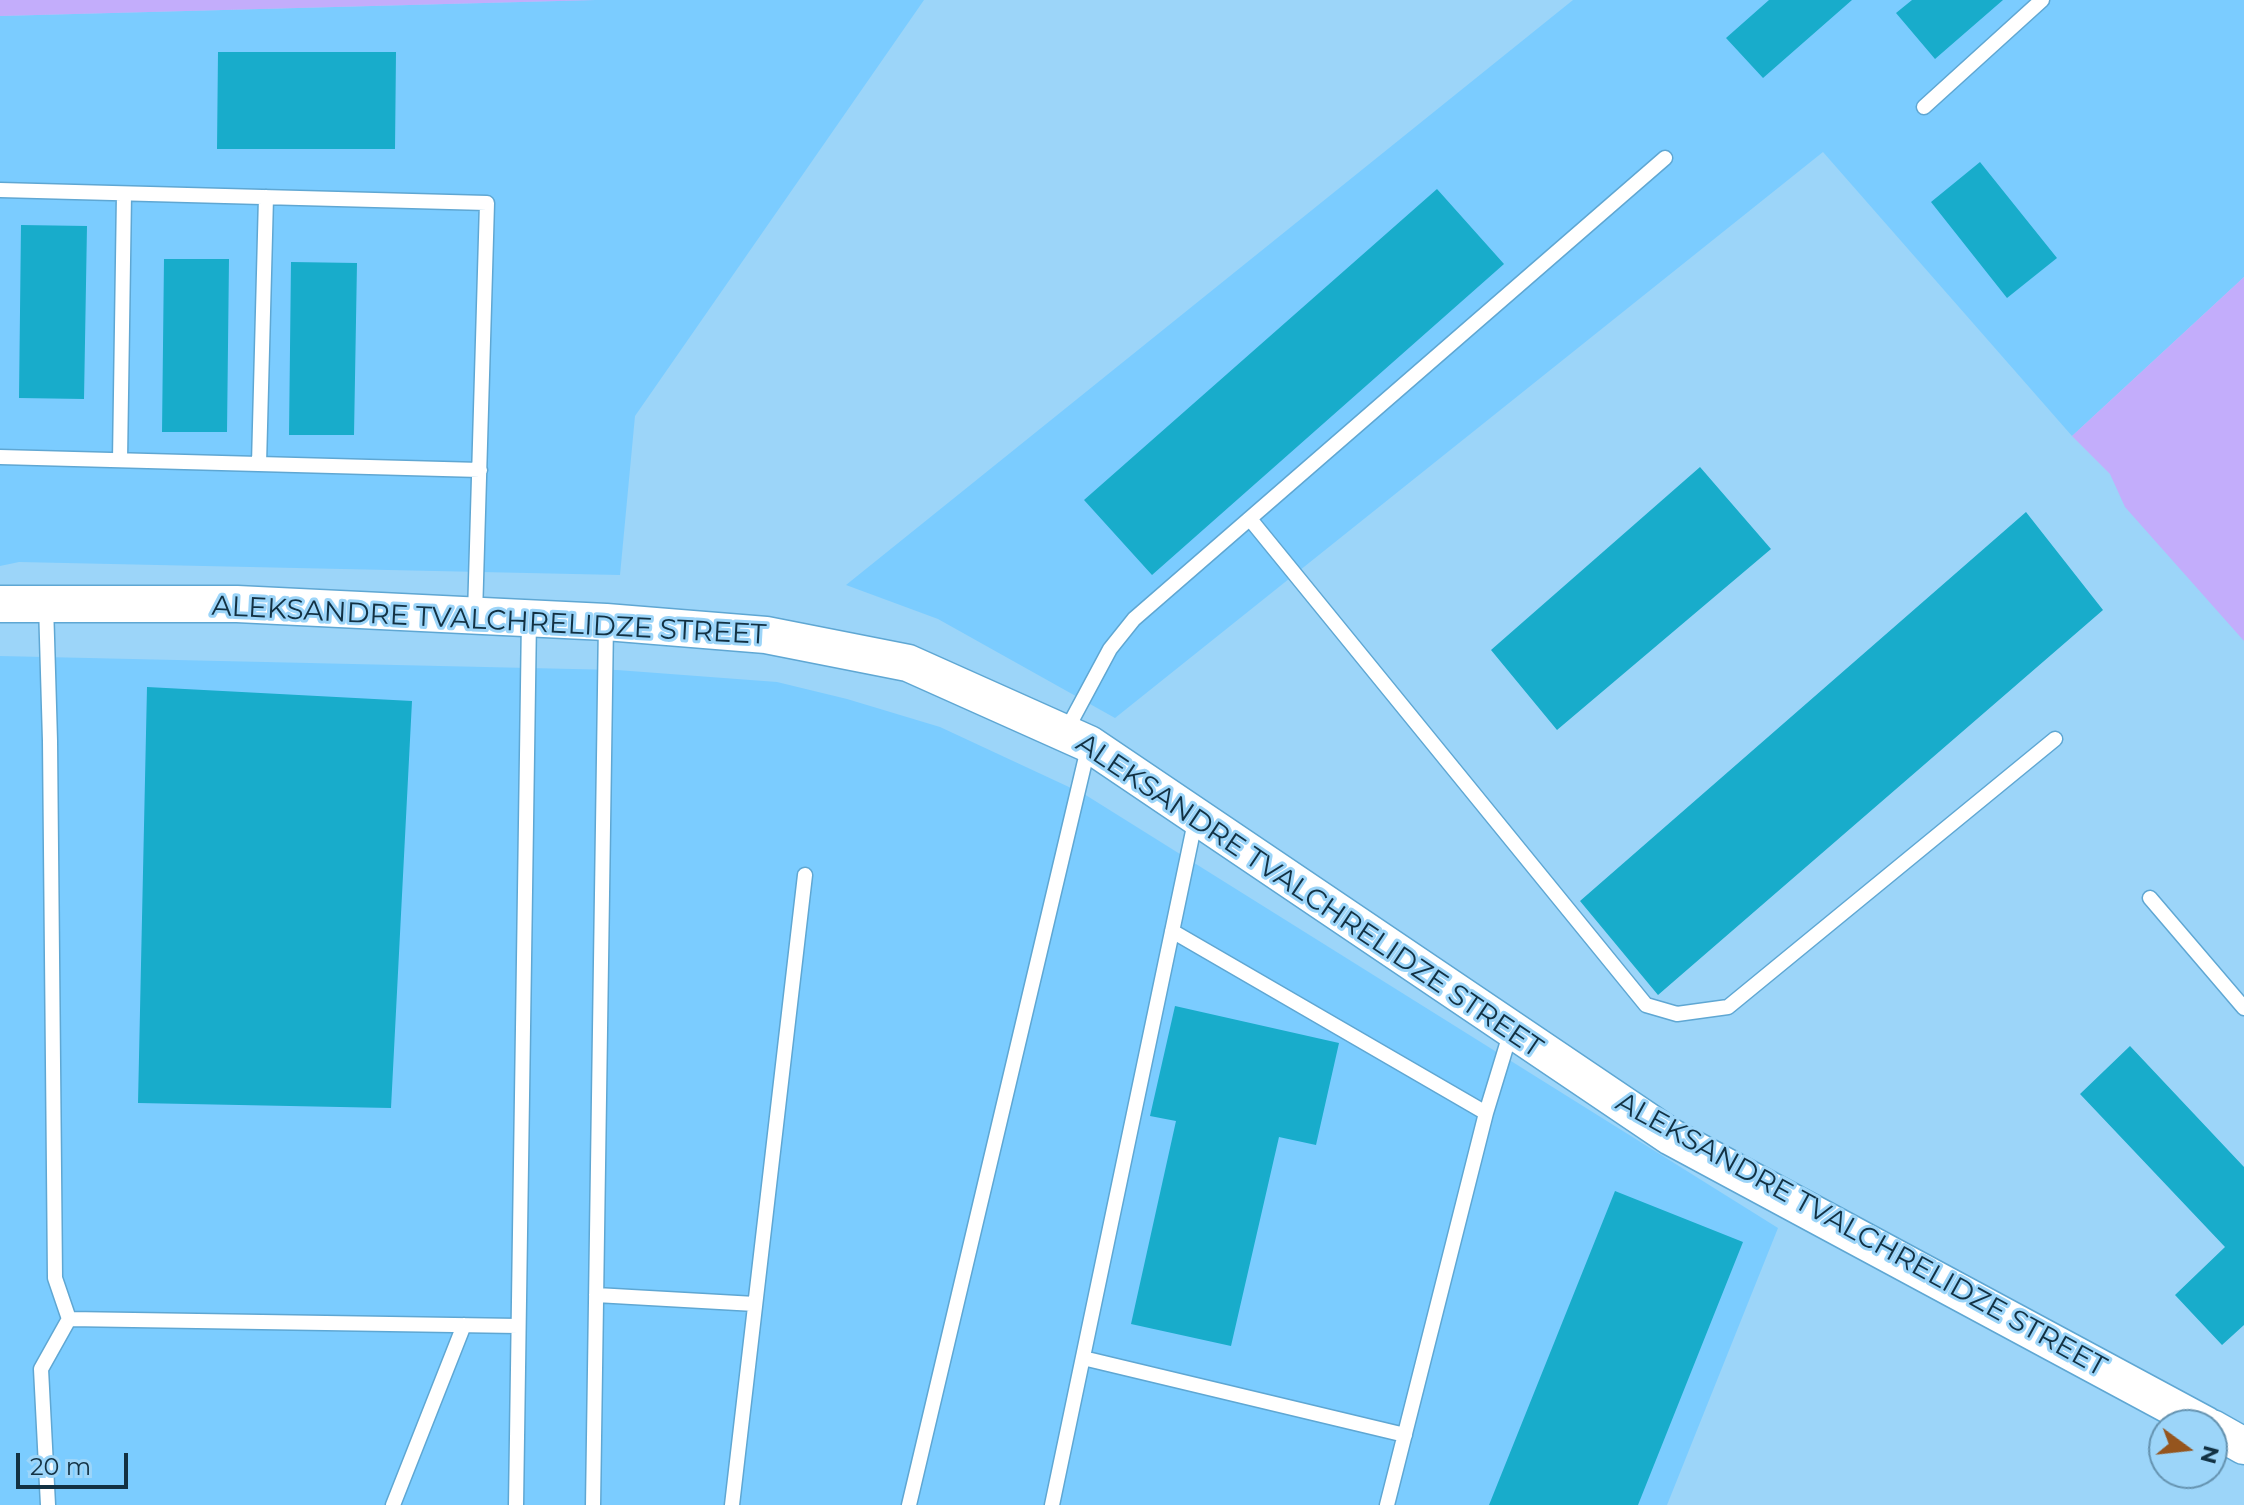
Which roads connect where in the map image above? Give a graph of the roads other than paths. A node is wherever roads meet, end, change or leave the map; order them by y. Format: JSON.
{"nodes":[{"id":1,"x":2042,"y":0,"type":"edge"},
{"id":2,"x":1924,"y":107,"type":"dead end"},
{"id":3,"x":1665,"y":158,"type":"dead end"},
{"id":4,"x":0,"y":190,"type":"edge"},
{"id":5,"x":124,"y":194,"type":"junction"},
{"id":6,"x":266,"y":197,"type":"junction"},
{"id":7,"x":0,"y":457,"type":"edge"},
{"id":8,"x":120,"y":460,"type":"junction"},
{"id":9,"x":259,"y":464,"type":"junction"},
{"id":10,"x":480,"y":470,"type":"junction"},
{"id":11,"x":1250,"y":519,"type":"junction"},
{"id":12,"x":0,"y":604,"type":"edge"},
{"id":13,"x":46,"y":604,"type":"junction"},
{"id":14,"x":475,"y":615,"type":"junction"},
{"id":15,"x":529,"y":617,"type":"junction"},
{"id":16,"x":606,"y":622,"type":"junction"},
{"id":17,"x":1077,"y":739,"type":"junction"},
{"id":18,"x":2055,"y":739,"type":"dead end"},
{"id":19,"x":1196,"y":817,"type":"junction"},
{"id":20,"x":805,"y":875,"type":"dead end"},
{"id":21,"x":2150,"y":898,"type":"dead end"},
{"id":22,"x":1172,"y":931,"type":"junction"},
{"id":23,"x":2244,"y":1008,"type":"edge"},
{"id":24,"x":1511,"y":1031,"type":"junction"},
{"id":25,"x":1486,"y":1113,"type":"junction"},
{"id":26,"x":596,"y":1295,"type":"junction"},
{"id":27,"x":755,"y":1304,"type":"junction"},
{"id":28,"x":69,"y":1319,"type":"junction"},
{"id":29,"x":464,"y":1325,"type":"junction"},
{"id":30,"x":518,"y":1326,"type":"junction"},
{"id":31,"x":1083,"y":1358,"type":"junction"},
{"id":32,"x":2176,"y":1409,"type":"edge"},
{"id":33,"x":1405,"y":1435,"type":"junction"},
{"id":34,"x":48,"y":1505,"type":"edge"},
{"id":35,"x":393,"y":1505,"type":"edge"},
{"id":36,"x":516,"y":1505,"type":"edge"},
{"id":37,"x":593,"y":1505,"type":"edge"},
{"id":38,"x":732,"y":1505,"type":"edge"},
{"id":39,"x":909,"y":1505,"type":"edge"},
{"id":40,"x":1052,"y":1505,"type":"edge"},
{"id":41,"x":1387,"y":1505,"type":"edge"}],
"edges":[{"from":1,"to":2,"type":"lane"},
{"from":3,"to":11,"type":"lane"},
{"from":4,"to":5,"type":"lane"},
{"from":5,"to":6,"type":"lane"},
{"from":5,"to":8,"type":"lane"},
{"from":6,"to":9,"type":"lane"},
{"from":6,"to":10,"type":"lane"},
{"from":7,"to":8,"type":"lane"},
{"from":8,"to":9,"type":"lane"},
{"from":9,"to":10,"type":"lane"},
{"from":10,"to":14,"type":"lane"},
{"from":11,"to":17,"type":"lane"},
{"from":11,"to":18,"type":"lane"},
{"from":12,"to":13,"type":"street","name":"ALEKSANDRE TVALCHRELIDZE STREET"},
{"from":13,"to":14,"type":"street","name":"ALEKSANDRE TVALCHRELIDZE STREET"},
{"from":13,"to":28,"type":"lane"},
{"from":14,"to":15,"type":"street","name":"ALEKSANDRE TVALCHRELIDZE STREET"},
{"from":15,"to":16,"type":"street","name":"ALEKSANDRE TVALCHRELIDZE STREET"},
{"from":15,"to":30,"type":"lane"},
{"from":16,"to":17,"type":"street","name":"ALEKSANDRE TVALCHRELIDZE STREET"},
{"from":16,"to":26,"type":"lane"},
{"from":17,"to":19,"type":"street","name":"ALEKSANDRE TVALCHRELIDZE STREET"},
{"from":17,"to":39,"type":"lane"},
{"from":19,"to":22,"type":"lane"},
{"from":19,"to":24,"type":"street","name":"ALEKSANDRE TVALCHRELIDZE STREET"},
{"from":20,"to":27,"type":"lane"},
{"from":21,"to":23,"type":"lane"},
{"from":22,"to":25,"type":"lane"},
{"from":22,"to":31,"type":"lane"},
{"from":24,"to":25,"type":"lane"},
{"from":24,"to":32,"type":"street","name":"ALEKSANDRE TVALCHRELIDZE STREET"},
{"from":25,"to":33,"type":"lane"},
{"from":26,"to":27,"type":"lane"},
{"from":26,"to":37,"type":"lane"},
{"from":27,"to":38,"type":"lane"},
{"from":28,"to":29,"type":"lane"},
{"from":28,"to":34,"type":"lane"},
{"from":29,"to":30,"type":"lane"},
{"from":29,"to":35,"type":"lane"},
{"from":30,"to":36,"type":"lane"},
{"from":31,"to":33,"type":"lane"},
{"from":31,"to":40,"type":"lane"},
{"from":33,"to":41,"type":"lane"}]}
